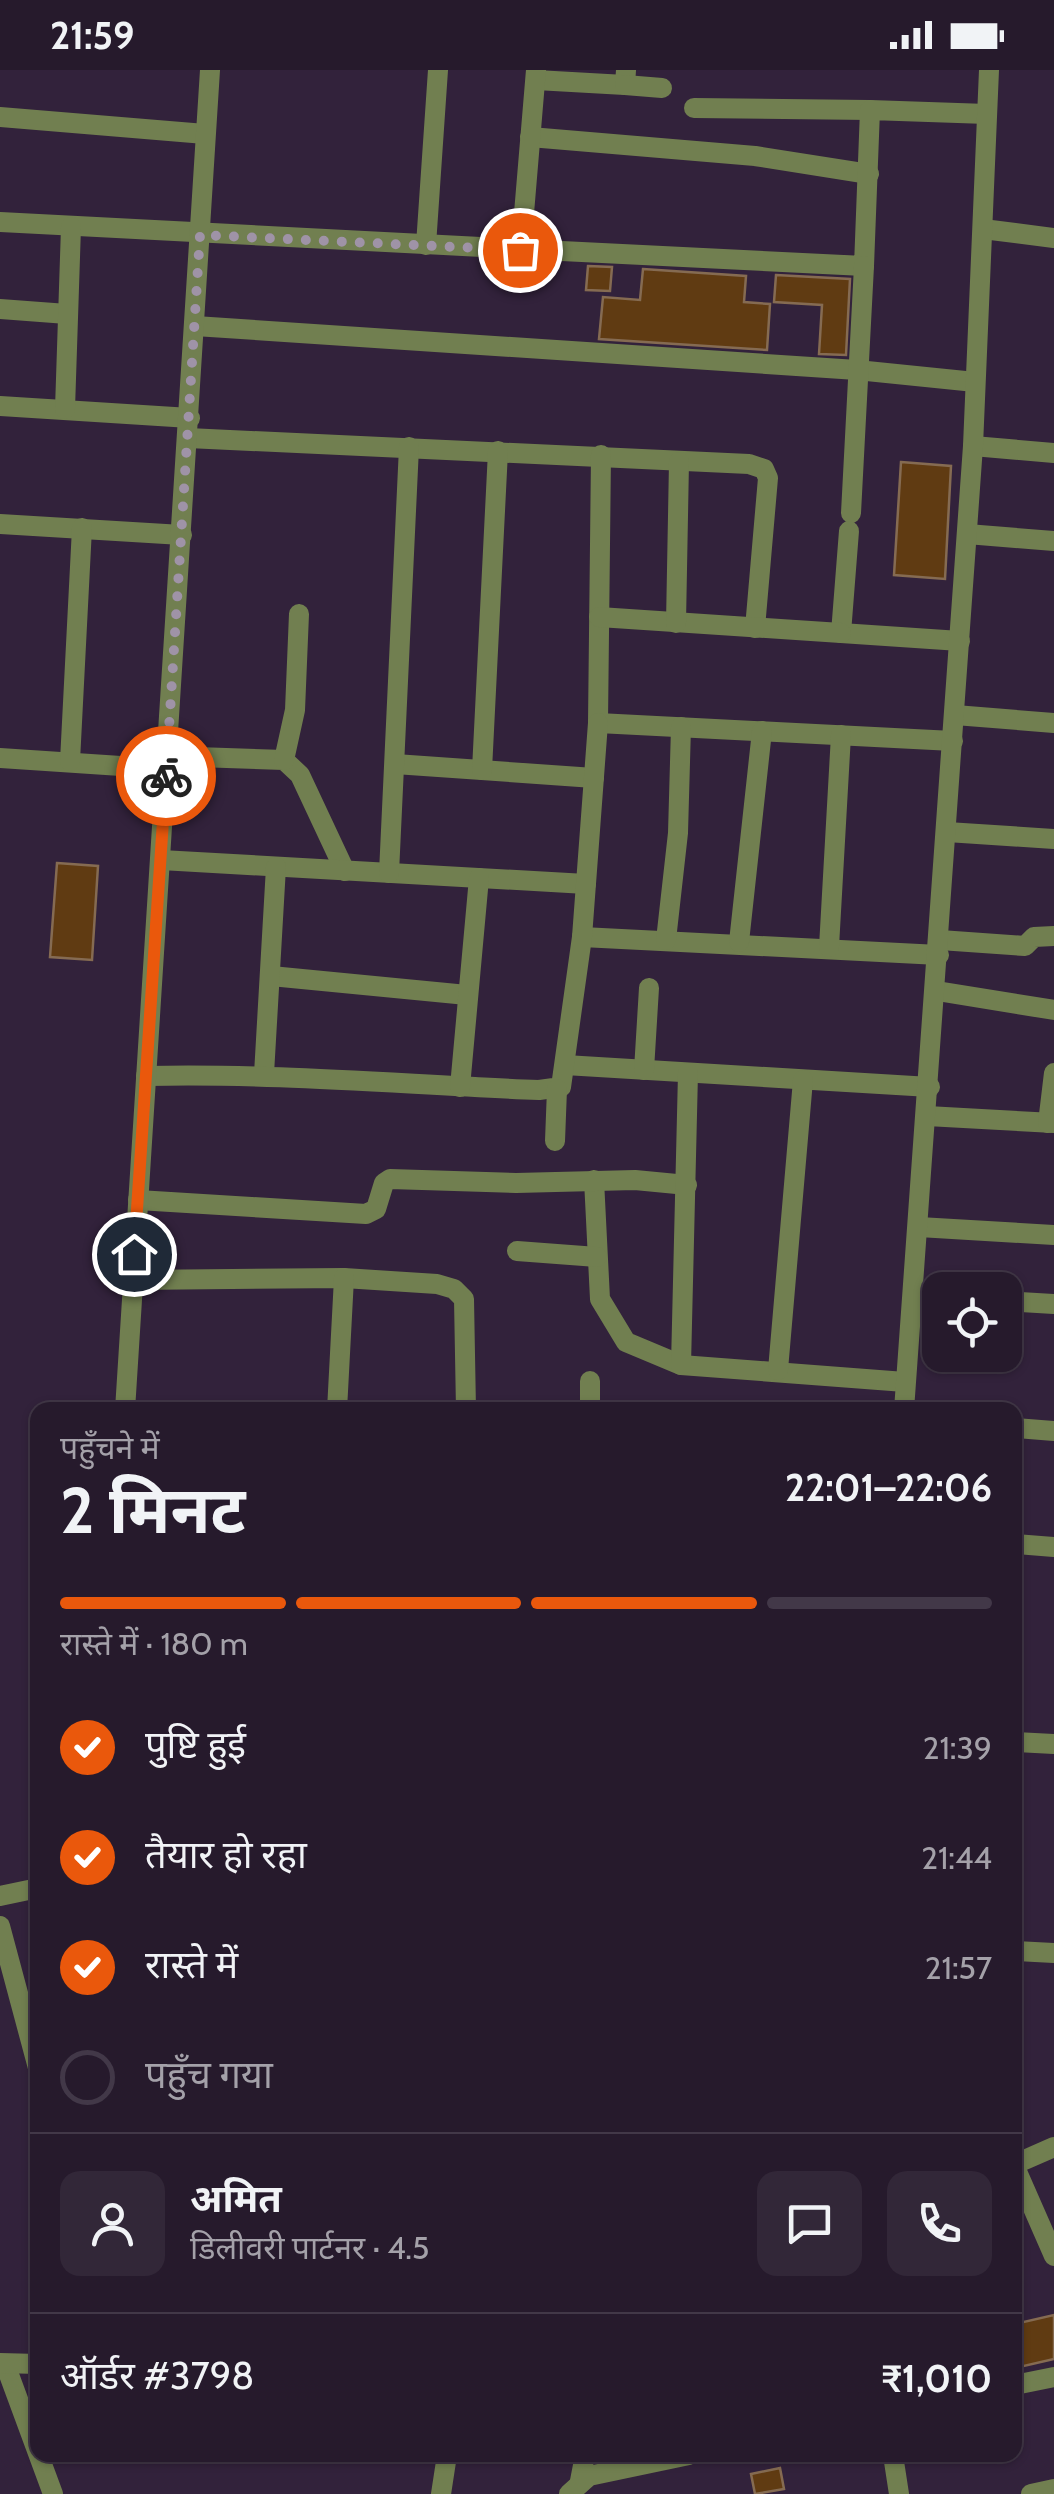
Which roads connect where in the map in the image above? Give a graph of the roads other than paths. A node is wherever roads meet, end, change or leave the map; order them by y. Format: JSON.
{"nodes":[{"id":1,"x":210,"y":70,"type":"edge"},
{"id":2,"x":438,"y":70,"type":"edge"},
{"id":3,"x":989,"y":70,"type":"edge"},
{"id":4,"x":536,"y":75,"type":"edge"},
{"id":5,"x":625,"y":78,"type":"edge"},
{"id":6,"x":662,"y":88,"type":"dead end"},
{"id":7,"x":694,"y":108,"type":"dead end"},
{"id":8,"x":870,"y":110,"type":"junction"},
{"id":9,"x":987,"y":114,"type":"junction"},
{"id":10,"x":0,"y":116,"type":"edge"},
{"id":11,"x":205,"y":134,"type":"junction"},
{"id":12,"x":530,"y":137,"type":"junction"},
{"id":13,"x":869,"y":174,"type":"junction"},
{"id":14,"x":0,"y":222,"type":"edge"},
{"id":15,"x":70,"y":227,"type":"junction"},
{"id":16,"x":982,"y":229,"type":"junction"},
{"id":17,"x":200,"y":235,"type":"junction"},
{"id":18,"x":1054,"y":238,"type":"edge"},
{"id":19,"x":426,"y":245,"type":"junction"},
{"id":20,"x":520,"y":250,"type":"junction"},
{"id":21,"x":864,"y":266,"type":"junction"},
{"id":22,"x":0,"y":310,"type":"edge"},
{"id":23,"x":67,"y":314,"type":"junction"},
{"id":24,"x":195,"y":326,"type":"junction"},
{"id":25,"x":857,"y":370,"type":"junction"},
{"id":26,"x":974,"y":382,"type":"junction"},
{"id":27,"x":0,"y":406,"type":"edge"},
{"id":28,"x":65,"y":409,"type":"junction"},
{"id":29,"x":189,"y":428,"type":"junction"},
{"id":30,"x":973,"y":446,"type":"junction"},
{"id":31,"x":409,"y":447,"type":"junction"},
{"id":32,"x":498,"y":451,"type":"junction"},
{"id":33,"x":1054,"y":453,"type":"edge"},
{"id":34,"x":601,"y":455,"type":"junction"},
{"id":35,"x":679,"y":462,"type":"junction"},
{"id":36,"x":0,"y":524,"type":"edge"},
{"id":37,"x":82,"y":528,"type":"junction"},
{"id":38,"x":966,"y":534,"type":"junction"},
{"id":39,"x":182,"y":535,"type":"junction"},
{"id":40,"x":1054,"y":541,"type":"edge"},
{"id":41,"x":299,"y":614,"type":"dead end"},
{"id":42,"x":600,"y":618,"type":"junction"},
{"id":43,"x":676,"y":622,"type":"junction"},
{"id":44,"x":755,"y":628,"type":"junction"},
{"id":45,"x":841,"y":633,"type":"junction"},
{"id":46,"x":960,"y":640,"type":"junction"},
{"id":47,"x":955,"y":716,"type":"junction"},
{"id":48,"x":598,"y":723,"type":"junction"},
{"id":49,"x":1054,"y":723,"type":"edge"},
{"id":50,"x":681,"y":727,"type":"junction"},
{"id":51,"x":762,"y":731,"type":"junction"},
{"id":52,"x":841,"y":735,"type":"junction"},
{"id":53,"x":953,"y":741,"type":"junction"},
{"id":54,"x":0,"y":758,"type":"edge"},
{"id":55,"x":284,"y":760,"type":"junction"},
{"id":56,"x":70,"y":762,"type":"junction"},
{"id":57,"x":167,"y":763,"type":"junction"},
{"id":58,"x":394,"y":764,"type":"junction"},
{"id":59,"x":482,"y":770,"type":"junction"},
{"id":60,"x":594,"y":778,"type":"junction"},
{"id":61,"x":947,"y":832,"type":"junction"},
{"id":62,"x":1054,"y":839,"type":"edge"},
{"id":63,"x":160,"y":860,"type":"junction"},
{"id":64,"x":276,"y":867,"type":"junction"},
{"id":65,"x":344,"y":871,"type":"junction"},
{"id":66,"x":390,"y":873,"type":"junction"},
{"id":67,"x":478,"y":878,"type":"junction"},
{"id":68,"x":586,"y":884,"type":"junction"},
{"id":69,"x":582,"y":936,"type":"junction"},
{"id":70,"x":1054,"y":936,"type":"edge"},
{"id":71,"x":666,"y":940,"type":"junction"},
{"id":72,"x":738,"y":942,"type":"junction"},
{"id":73,"x":829,"y":947,"type":"junction"},
{"id":74,"x":940,"y":947,"type":"junction"},
{"id":75,"x":271,"y":976,"type":"junction"},
{"id":76,"x":650,"y":988,"type":"dead end"},
{"id":77,"x":937,"y":991,"type":"junction"},
{"id":78,"x":468,"y":995,"type":"junction"},
{"id":79,"x":1054,"y":1010,"type":"edge"},
{"id":80,"x":565,"y":1065,"type":"junction"},
{"id":81,"x":644,"y":1070,"type":"junction"},
{"id":82,"x":688,"y":1073,"type":"junction"},
{"id":83,"x":1054,"y":1073,"type":"edge"},
{"id":84,"x":264,"y":1074,"type":"junction"},
{"id":85,"x":146,"y":1076,"type":"junction"},
{"id":86,"x":803,"y":1080,"type":"junction"},
{"id":87,"x":460,"y":1088,"type":"junction"},
{"id":88,"x":930,"y":1088,"type":"junction"},
{"id":89,"x":557,"y":1089,"type":"junction"},
{"id":90,"x":927,"y":1116,"type":"junction"},
{"id":91,"x":1051,"y":1123,"type":"edge"},
{"id":92,"x":555,"y":1141,"type":"dead end"},
{"id":93,"x":594,"y":1180,"type":"junction"},
{"id":94,"x":687,"y":1185,"type":"junction"},
{"id":95,"x":138,"y":1200,"type":"junction"},
{"id":96,"x":918,"y":1227,"type":"junction"},
{"id":97,"x":1054,"y":1235,"type":"edge"},
{"id":98,"x":517,"y":1250,"type":"dead end"},
{"id":99,"x":597,"y":1256,"type":"junction"},
{"id":100,"x":344,"y":1278,"type":"junction"},
{"id":101,"x":132,"y":1280,"type":"junction"},
{"id":102,"x":913,"y":1295,"type":"junction"},
{"id":103,"x":922,"y":1296,"type":"edge"},
{"id":104,"x":1022,"y":1302,"type":"edge"},
{"id":105,"x":1054,"y":1304,"type":"edge"},
{"id":106,"x":681,"y":1365,"type":"junction"},
{"id":107,"x":778,"y":1370,"type":"junction"},
{"id":108,"x":590,"y":1381,"type":"dead end"},
{"id":109,"x":905,"y":1382,"type":"junction"},
{"id":110,"x":124,"y":1402,"type":"edge"},
{"id":111,"x":337,"y":1402,"type":"edge"},
{"id":112,"x":466,"y":1402,"type":"edge"},
{"id":113,"x":590,"y":1402,"type":"edge"},
{"id":114,"x":904,"y":1402,"type":"edge"},
{"id":115,"x":1022,"y":1429,"type":"edge"},
{"id":116,"x":1054,"y":1431,"type":"edge"},
{"id":117,"x":1022,"y":1545,"type":"edge"},
{"id":118,"x":1054,"y":1547,"type":"edge"},
{"id":119,"x":1022,"y":1742,"type":"edge"},
{"id":120,"x":1054,"y":1744,"type":"edge"},
{"id":121,"x":30,"y":1890,"type":"edge"},
{"id":122,"x":0,"y":1896,"type":"edge"},
{"id":123,"x":0,"y":1926,"type":"edge"},
{"id":124,"x":1022,"y":1951,"type":"edge"},
{"id":125,"x":1054,"y":1953,"type":"edge"},
{"id":126,"x":30,"y":2038,"type":"edge"},
{"id":127,"x":1054,"y":2147,"type":"edge"},
{"id":128,"x":1022,"y":2162,"type":"edge"},
{"id":129,"x":1022,"y":2181,"type":"edge"},
{"id":130,"x":1054,"y":2256,"type":"edge"},
{"id":131,"x":3,"y":2364,"type":"edge"},
{"id":132,"x":30,"y":2364,"type":"edge"},
{"id":133,"x":1054,"y":2377,"type":"edge"},
{"id":134,"x":1022,"y":2384,"type":"edge"},
{"id":135,"x":30,"y":2434,"type":"edge"},
{"id":136,"x":41,"y":2462,"type":"edge"},
{"id":137,"x":445,"y":2462,"type":"edge"},
{"id":138,"x":583,"y":2462,"type":"edge"},
{"id":139,"x":665,"y":2462,"type":"edge"},
{"id":140,"x":895,"y":2462,"type":"edge"},
{"id":141,"x":574,"y":2488,"type":"edge"},
{"id":142,"x":53,"y":2494,"type":"edge"},
{"id":143,"x":441,"y":2494,"type":"edge"},
{"id":144,"x":899,"y":2494,"type":"edge"}],
"edges":[{"from":1,"to":11,"type":"street"},
{"from":2,"to":19,"type":"street"},
{"from":3,"to":9,"type":"street"},
{"from":4,"to":5,"type":"street"},
{"from":4,"to":12,"type":"street"},
{"from":5,"to":6,"type":"street"},
{"from":7,"to":8,"type":"street"},
{"from":8,"to":9,"type":"street"},
{"from":8,"to":13,"type":"street"},
{"from":9,"to":16,"type":"street"},
{"from":10,"to":11,"type":"street"},
{"from":11,"to":17,"type":"street"},
{"from":12,"to":13,"type":"street"},
{"from":12,"to":20,"type":"street"},
{"from":13,"to":21,"type":"street"},
{"from":14,"to":15,"type":"street"},
{"from":15,"to":17,"type":"street"},
{"from":15,"to":23,"type":"street"},
{"from":16,"to":18,"type":"street"},
{"from":16,"to":26,"type":"street"},
{"from":17,"to":19,"type":"street"},
{"from":17,"to":24,"type":"street"},
{"from":19,"to":20,"type":"street"},
{"from":20,"to":21,"type":"street"},
{"from":21,"to":25,"type":"street"},
{"from":22,"to":23,"type":"street"},
{"from":23,"to":28,"type":"street"},
{"from":24,"to":25,"type":"street"},
{"from":24,"to":29,"type":"street"},
{"from":25,"to":26,"type":"street"},
{"from":25,"to":45,"type":"street"},
{"from":26,"to":30,"type":"street"},
{"from":27,"to":28,"type":"street"},
{"from":28,"to":29,"type":"street"},
{"from":29,"to":31,"type":"street"},
{"from":29,"to":39,"type":"street"},
{"from":30,"to":33,"type":"street"},
{"from":30,"to":38,"type":"street"},
{"from":31,"to":32,"type":"street"},
{"from":31,"to":58,"type":"street"},
{"from":32,"to":34,"type":"street"},
{"from":32,"to":59,"type":"street"},
{"from":34,"to":35,"type":"street"},
{"from":34,"to":42,"type":"street"},
{"from":35,"to":43,"type":"street"},
{"from":35,"to":44,"type":"street"},
{"from":36,"to":37,"type":"street"},
{"from":37,"to":39,"type":"street"},
{"from":37,"to":56,"type":"street"},
{"from":38,"to":40,"type":"street"},
{"from":38,"to":46,"type":"street"},
{"from":39,"to":57,"type":"street"},
{"from":41,"to":55,"type":"street"},
{"from":42,"to":43,"type":"street"},
{"from":42,"to":48,"type":"street"},
{"from":43,"to":44,"type":"street"},
{"from":44,"to":45,"type":"street"},
{"from":45,"to":46,"type":"street"},
{"from":46,"to":47,"type":"street"},
{"from":47,"to":49,"type":"street"},
{"from":47,"to":53,"type":"street"},
{"from":48,"to":50,"type":"street"},
{"from":48,"to":60,"type":"street"},
{"from":50,"to":51,"type":"street"},
{"from":50,"to":71,"type":"street"},
{"from":51,"to":52,"type":"street"},
{"from":51,"to":72,"type":"street"},
{"from":52,"to":53,"type":"street"},
{"from":52,"to":73,"type":"street"},
{"from":53,"to":61,"type":"street"},
{"from":54,"to":56,"type":"street"},
{"from":55,"to":57,"type":"street"},
{"from":55,"to":65,"type":"street"},
{"from":56,"to":57,"type":"street"},
{"from":57,"to":63,"type":"street"},
{"from":58,"to":59,"type":"street"},
{"from":58,"to":66,"type":"street"},
{"from":59,"to":60,"type":"street"},
{"from":60,"to":68,"type":"street"},
{"from":61,"to":62,"type":"street"},
{"from":61,"to":74,"type":"street"},
{"from":63,"to":64,"type":"street"},
{"from":63,"to":85,"type":"street"},
{"from":64,"to":65,"type":"street"},
{"from":64,"to":75,"type":"street"},
{"from":65,"to":66,"type":"street"},
{"from":66,"to":67,"type":"street"},
{"from":67,"to":68,"type":"street"},
{"from":67,"to":78,"type":"street"},
{"from":68,"to":69,"type":"street"},
{"from":69,"to":71,"type":"street"},
{"from":69,"to":80,"type":"street"},
{"from":70,"to":74,"type":"street"},
{"from":71,"to":72,"type":"street"},
{"from":72,"to":73,"type":"street"},
{"from":73,"to":74,"type":"street"},
{"from":74,"to":77,"type":"street"},
{"from":75,"to":78,"type":"street"},
{"from":75,"to":84,"type":"street"},
{"from":76,"to":81,"type":"street"},
{"from":77,"to":79,"type":"street"},
{"from":77,"to":88,"type":"street"},
{"from":78,"to":87,"type":"street"},
{"from":80,"to":81,"type":"street"},
{"from":80,"to":89,"type":"street"},
{"from":81,"to":82,"type":"street"},
{"from":82,"to":86,"type":"street"},
{"from":82,"to":94,"type":"street"},
{"from":83,"to":91,"type":"street"},
{"from":84,"to":85,"type":"street"},
{"from":84,"to":87,"type":"street"},
{"from":85,"to":95,"type":"street"},
{"from":86,"to":88,"type":"street"},
{"from":86,"to":107,"type":"street"},
{"from":87,"to":89,"type":"street"},
{"from":88,"to":90,"type":"street"},
{"from":89,"to":92,"type":"street"},
{"from":90,"to":91,"type":"street"},
{"from":90,"to":96,"type":"street"},
{"from":93,"to":94,"type":"street"},
{"from":93,"to":95,"type":"street"},
{"from":93,"to":99,"type":"street"},
{"from":94,"to":106,"type":"street"},
{"from":95,"to":101,"type":"street"},
{"from":96,"to":97,"type":"street"},
{"from":96,"to":102,"type":"street"},
{"from":98,"to":99,"type":"street"},
{"from":99,"to":106,"type":"street"},
{"from":100,"to":101,"type":"street"},
{"from":100,"to":111,"type":"street"},
{"from":100,"to":112,"type":"street"},
{"from":101,"to":110,"type":"street"},
{"from":102,"to":103,"type":"street"},
{"from":102,"to":109,"type":"street"},
{"from":104,"to":105,"type":"street"},
{"from":106,"to":107,"type":"street"},
{"from":107,"to":109,"type":"street"},
{"from":108,"to":113,"type":"street"},
{"from":109,"to":114,"type":"street"},
{"from":115,"to":116,"type":"street"},
{"from":117,"to":118,"type":"street"},
{"from":119,"to":120,"type":"street"},
{"from":121,"to":122,"type":"street"},
{"from":123,"to":126,"type":"street"},
{"from":124,"to":125,"type":"street"},
{"from":127,"to":128,"type":"street"},
{"from":129,"to":130,"type":"street"},
{"from":131,"to":132,"type":"street"},
{"from":131,"to":135,"type":"street"},
{"from":133,"to":134,"type":"street"},
{"from":136,"to":142,"type":"street"},
{"from":137,"to":143,"type":"street"},
{"from":138,"to":141,"type":"street"},
{"from":139,"to":141,"type":"street"},
{"from":140,"to":144,"type":"street"}]}
